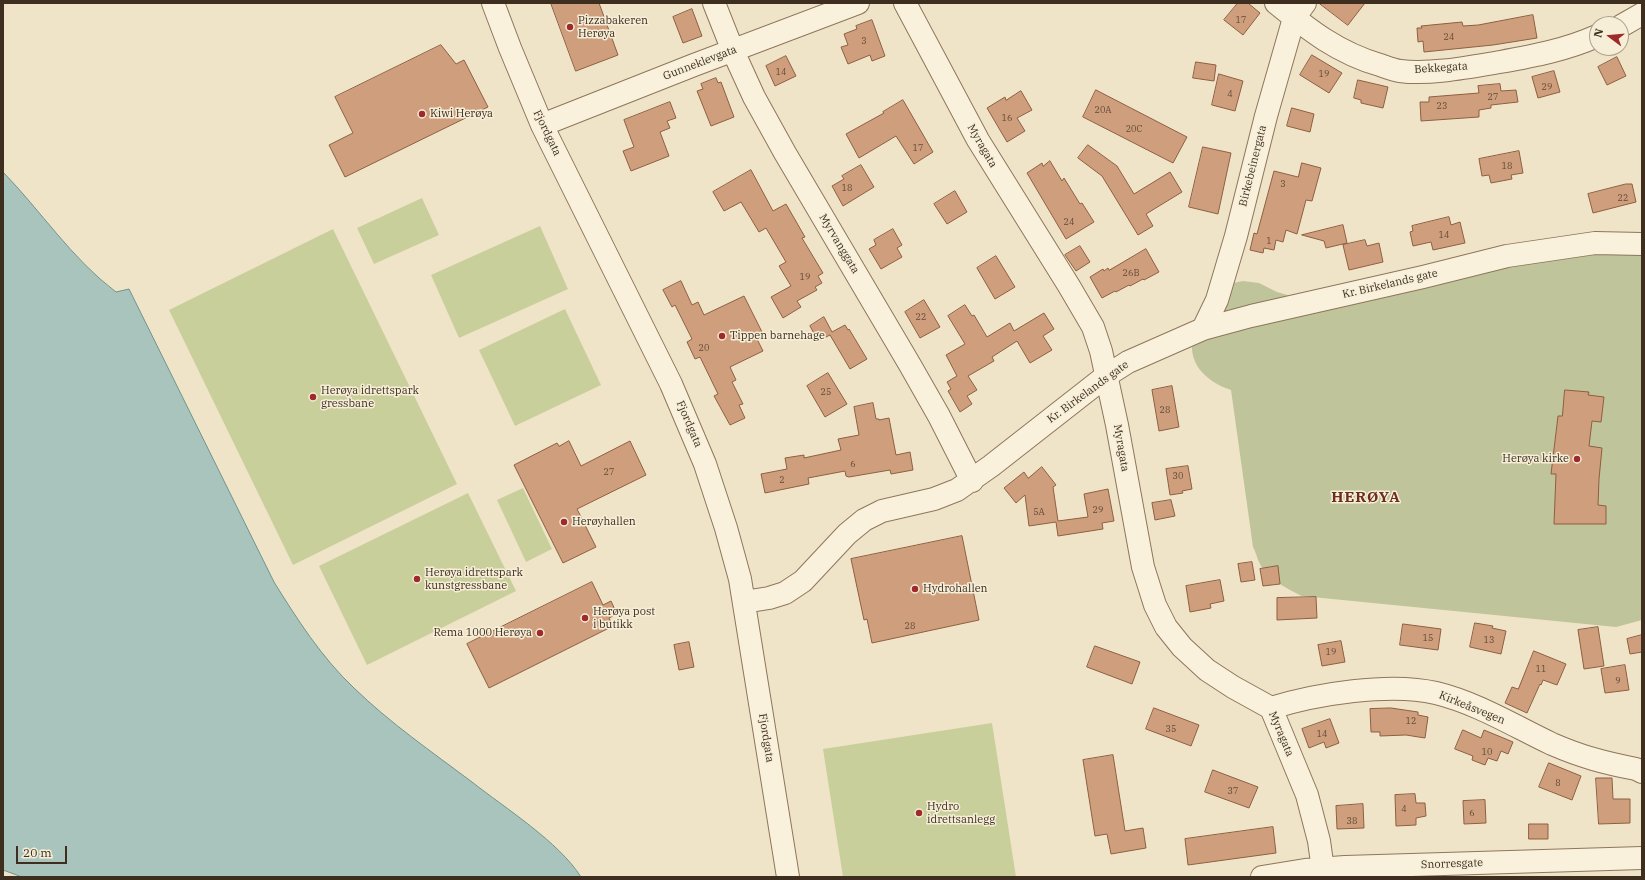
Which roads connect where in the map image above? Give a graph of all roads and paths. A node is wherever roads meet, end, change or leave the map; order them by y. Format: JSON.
{"nodes":[{"id":1,"x":493,"y":3,"type":"edge"},
{"id":2,"x":714,"y":3,"type":"edge"},
{"id":3,"x":858,"y":3,"type":"edge"},
{"id":4,"x":906,"y":3,"type":"edge"},
{"id":5,"x":1276,"y":3,"type":"edge"},
{"id":6,"x":1299,"y":10,"type":"edge"},
{"id":7,"x":1642,"y":14,"type":"edge"},
{"id":8,"x":1629,"y":21,"type":"edge"},
{"id":9,"x":1589,"y":40,"type":"edge"},
{"id":10,"x":733,"y":51,"type":"junction"},
{"id":11,"x":542,"y":126,"type":"junction"},
{"id":12,"x":1642,"y":244,"type":"edge"},
{"id":13,"x":1203,"y":329,"type":"junction"},
{"id":14,"x":1106,"y":376,"type":"junction"},
{"id":15,"x":972,"y":481,"type":"junction"},
{"id":16,"x":744,"y":602,"type":"junction"},
{"id":17,"x":1271,"y":708,"type":"junction"},
{"id":18,"x":1642,"y":772,"type":"edge"},
{"id":19,"x":1642,"y":858,"type":"edge"},
{"id":20,"x":1324,"y":873,"type":"edge"},
{"id":21,"x":788,"y":877,"type":"edge"},
{"id":22,"x":1262,"y":877,"type":"edge"}],
"edges":[{"from":1,"to":11,"type":"street","name":"Fjordgata"},
{"from":2,"to":10,"type":"street","name":"Myrvanggata"},
{"from":3,"to":10,"type":"street","name":"Gunneklevgata"},
{"from":4,"to":14,"type":"street","name":"Myragata"},
{"from":5,"to":6,"type":"street","name":"Bekkegata"},
{"from":6,"to":9,"type":"street","name":"Bekkegata"},
{"from":6,"to":13,"type":"street","name":"Birkebeinergata"},
{"from":7,"to":8,"type":"street"},
{"from":10,"to":11,"type":"street","name":"Gunneklevgata"},
{"from":10,"to":15,"type":"street","name":"Myrvanggata"},
{"from":11,"to":16,"type":"street","name":"Fjordgata"},
{"from":12,"to":13,"type":"street","name":"Kr. Birkelands gate"},
{"from":13,"to":14,"type":"street","name":"Kr. Birkelands gate"},
{"from":14,"to":15,"type":"street","name":"Kr. Birkelands gate"},
{"from":14,"to":17,"type":"street","name":"Myragata"},
{"from":15,"to":16,"type":"street","name":"Kr. Birkelands gate"},
{"from":16,"to":21,"type":"street","name":"Fjordgata"},
{"from":17,"to":18,"type":"street","name":"Kirkeåsvegen"},
{"from":17,"to":20,"type":"street","name":"Myragata"},
{"from":19,"to":20,"type":"street","name":"Snorresgate"},
{"from":20,"to":22,"type":"street","name":"Snorresgate"}]}
